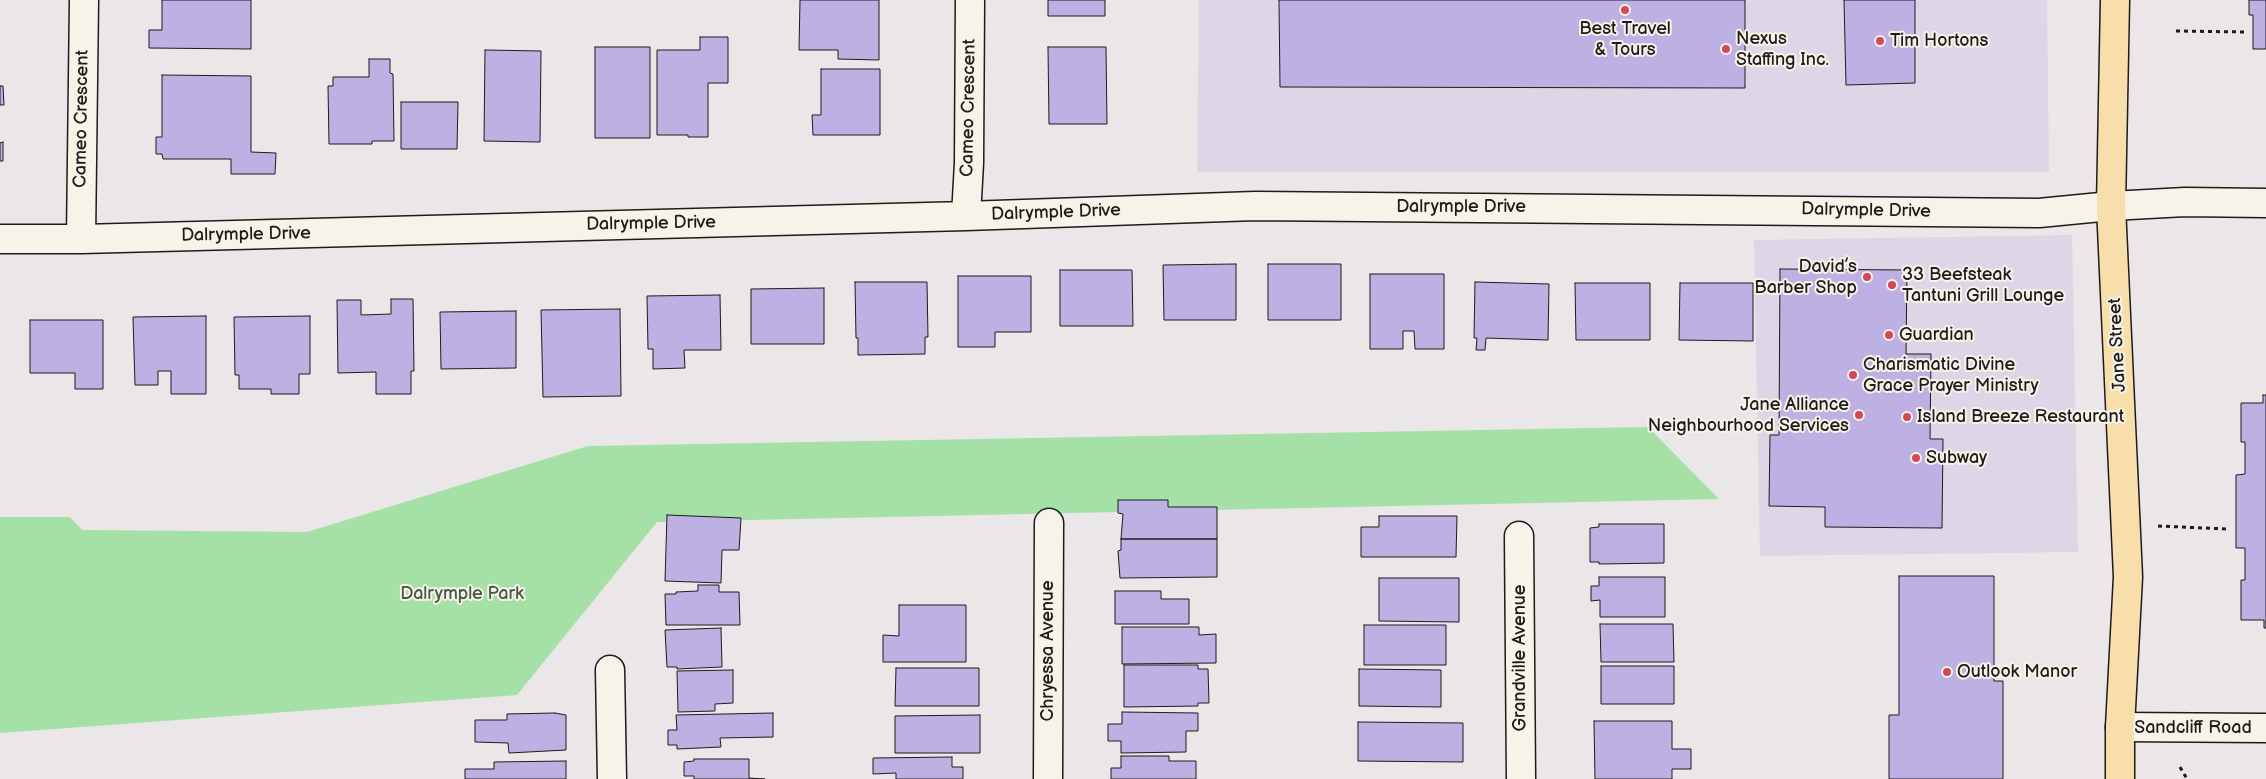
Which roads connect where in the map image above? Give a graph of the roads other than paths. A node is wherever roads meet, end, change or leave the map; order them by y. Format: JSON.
{"nodes":[{"id":1,"x":84,"y":0,"type":"edge"},
{"id":2,"x":970,"y":0,"type":"edge"},
{"id":3,"x":2115,"y":0,"type":"edge"},
{"id":4,"x":2266,"y":204,"type":"edge"},
{"id":5,"x":2111,"y":206,"type":"junction"},
{"id":6,"x":966,"y":216,"type":"junction"},
{"id":7,"x":0,"y":239,"type":"edge"},
{"id":8,"x":81,"y":239,"type":"junction"},
{"id":9,"x":1049,"y":523,"type":"dead end"},
{"id":10,"x":1519,"y":536,"type":"dead end"},
{"id":11,"x":610,"y":670,"type":"dead end"},
{"id":12,"x":2120,"y":728,"type":"junction"},
{"id":13,"x":2266,"y":728,"type":"edge"},
{"id":14,"x":612,"y":779,"type":"edge"},
{"id":15,"x":1048,"y":779,"type":"edge"},
{"id":16,"x":1521,"y":779,"type":"edge"},
{"id":17,"x":2120,"y":779,"type":"edge"}],
"edges":[{"from":1,"to":8,"type":"street","name":"Cameo Crescent"},
{"from":2,"to":6,"type":"street","name":"Cameo Crescent"},
{"from":3,"to":5,"type":"main road","name":"Jane Street"},
{"from":4,"to":5,"type":"street","name":"Dalrymple Drive"},
{"from":5,"to":6,"type":"street","name":"Dalrymple Drive"},
{"from":5,"to":12,"type":"main road","name":"Jane Street"},
{"from":6,"to":8,"type":"street","name":"Dalrymple Drive"},
{"from":7,"to":8,"type":"street","name":"Dalrymple Drive"},
{"from":9,"to":15,"type":"street","name":"Chryessa Avenue"},
{"from":10,"to":16,"type":"street","name":"Grandville Avenue"},
{"from":11,"to":14,"type":"street"},
{"from":12,"to":13,"type":"street","name":"Sandcliff Road"},
{"from":12,"to":17,"type":"main road","name":"Jane Street"}]}
